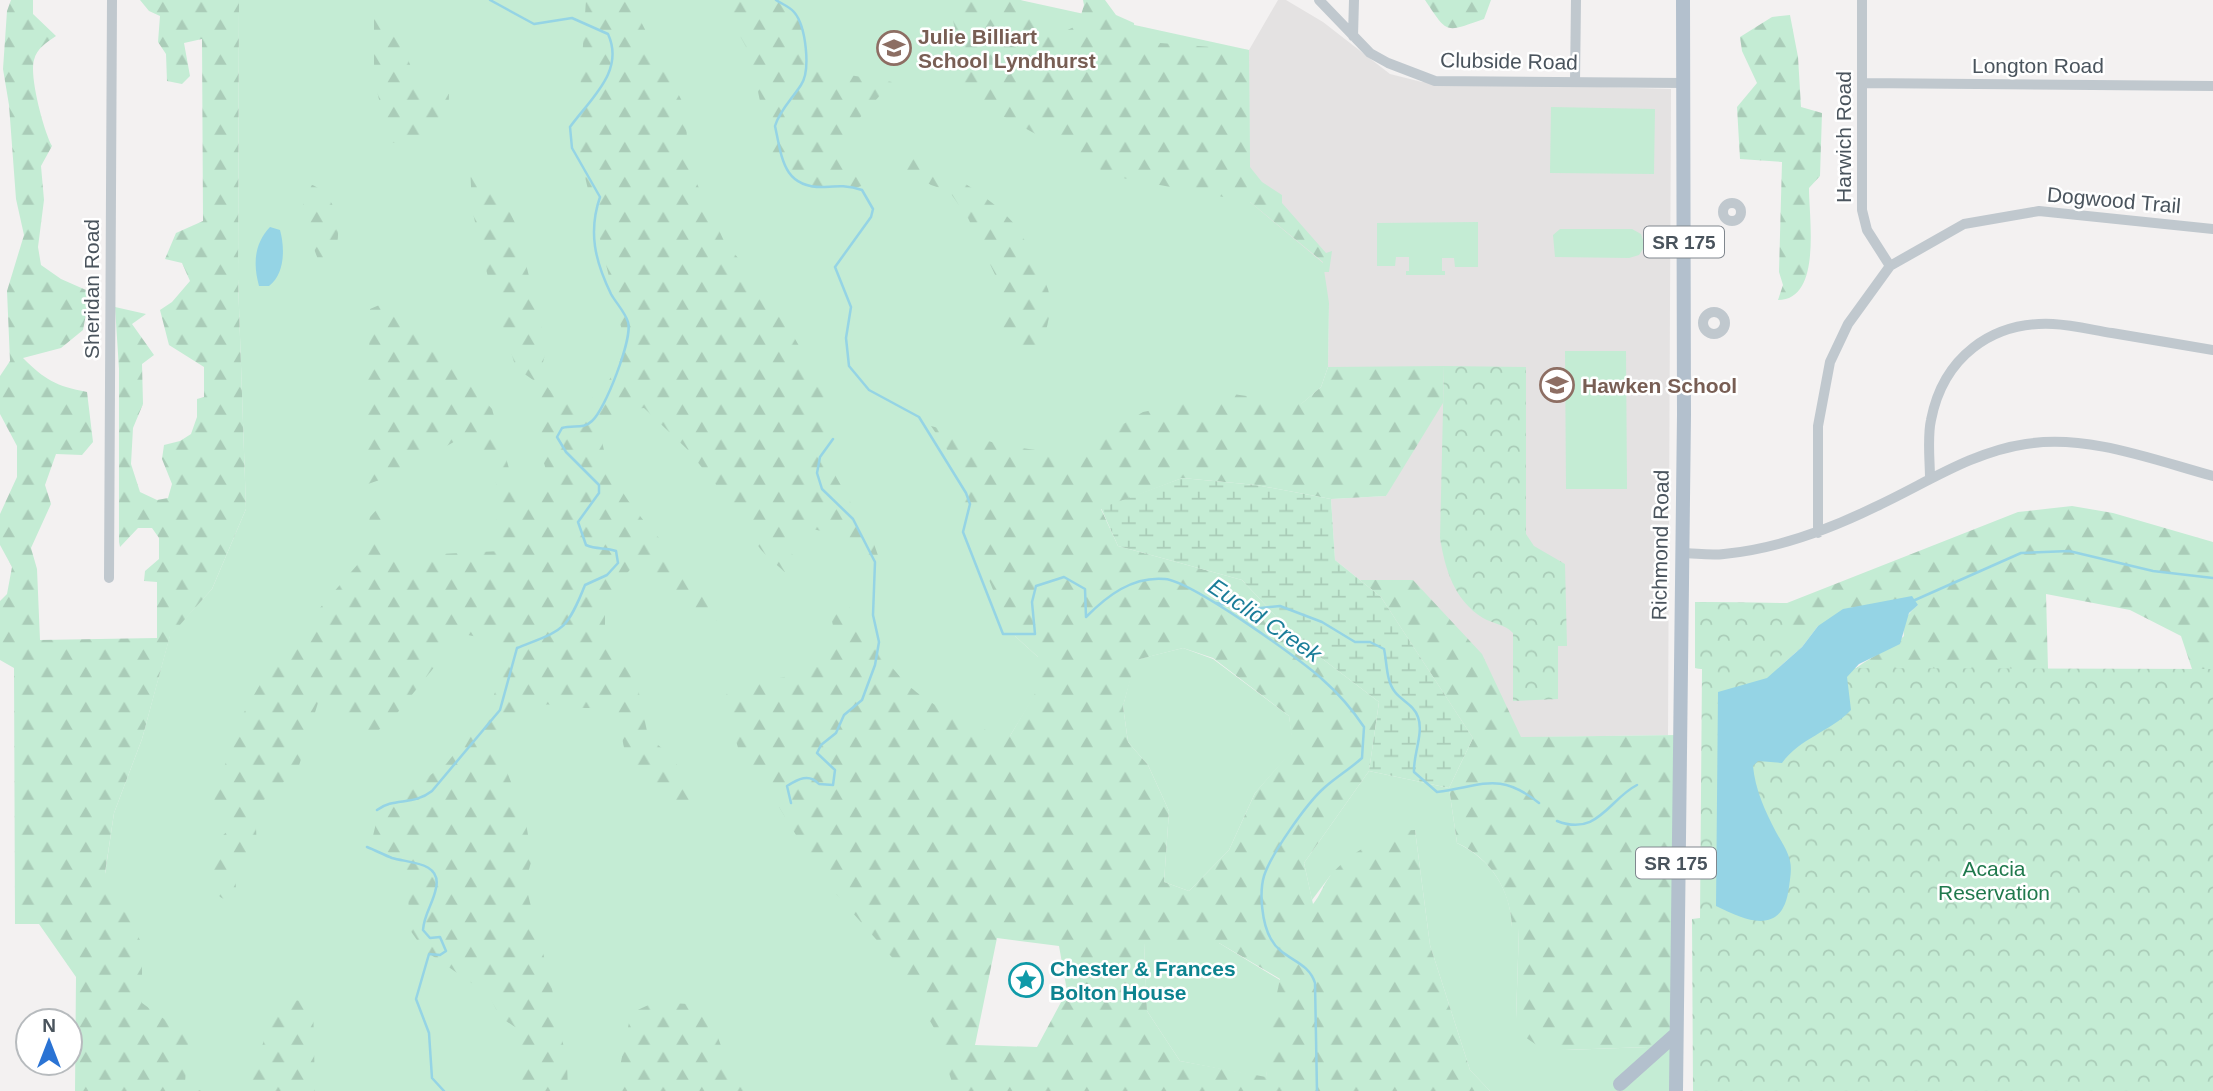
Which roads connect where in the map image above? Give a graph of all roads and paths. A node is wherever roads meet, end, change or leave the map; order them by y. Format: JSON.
{"nodes":[{"id":1,"x":112,"y":0,"type":"edge"},
{"id":2,"x":1319,"y":0,"type":"edge"},
{"id":3,"x":1354,"y":0,"type":"edge"},
{"id":4,"x":1576,"y":0,"type":"edge"},
{"id":5,"x":1683,"y":0,"type":"edge"},
{"id":6,"x":1862,"y":0,"type":"edge"},
{"id":7,"x":1353,"y":36,"type":"junction"},
{"id":8,"x":1575,"y":82,"type":"junction"},
{"id":9,"x":1683,"y":83,"type":"junction"},
{"id":10,"x":1862,"y":83,"type":"junction"},
{"id":11,"x":2213,"y":86,"type":"edge"},
{"id":12,"x":2213,"y":229,"type":"edge"},
{"id":13,"x":1890,"y":266,"type":"junction"},
{"id":14,"x":1684,"y":324,"type":"junction"},
{"id":15,"x":1705,"y":325,"type":"dead end"},
{"id":16,"x":2213,"y":350,"type":"edge"},
{"id":17,"x":2213,"y":476,"type":"edge"},
{"id":18,"x":1930,"y":479,"type":"junction"},
{"id":19,"x":1818,"y":533,"type":"junction"},
{"id":20,"x":1681,"y":553,"type":"junction"},
{"id":21,"x":109,"y":578,"type":"dead end"},
{"id":22,"x":1676,"y":1034,"type":"junction"},
{"id":23,"x":1620,"y":1084,"type":"dead end"},
{"id":24,"x":1676,"y":1091,"type":"edge"}],
"edges":[{"from":1,"to":21,"type":"street","name":"Sheridan Road"},
{"from":2,"to":7,"type":"street","name":"Clubside Road"},
{"from":3,"to":7,"type":"street"},
{"from":4,"to":8,"type":"street"},
{"from":5,"to":9,"type":"main road","name":"Richmond Road","number":"SR 175"},
{"from":6,"to":10,"type":"street","name":"Harwich Road"},
{"from":7,"to":8,"type":"street","name":"Clubside Road"},
{"from":8,"to":9,"type":"street","name":"Clubside Road"},
{"from":9,"to":14,"type":"main road","name":"Richmond Road","number":"SR 175"},
{"from":10,"to":11,"type":"street","name":"Longton Road"},
{"from":10,"to":13,"type":"street","name":"Harwich Road"},
{"from":12,"to":13,"type":"street","name":"Dogwood Trail"},
{"from":13,"to":19,"type":"street","name":"Dogwood Trail"},
{"from":14,"to":15,"type":"street"},
{"from":14,"to":20,"type":"main road","name":"Richmond Road","number":"SR 175"},
{"from":16,"to":18,"type":"street"},
{"from":17,"to":18,"type":"street"},
{"from":18,"to":19,"type":"street"},
{"from":19,"to":20,"type":"street"},
{"from":20,"to":22,"type":"main road","name":"Richmond Road","number":"SR 175"},
{"from":22,"to":23,"type":"main road"},
{"from":22,"to":24,"type":"main road","name":"Richmond Road","number":"SR 175"}]}
